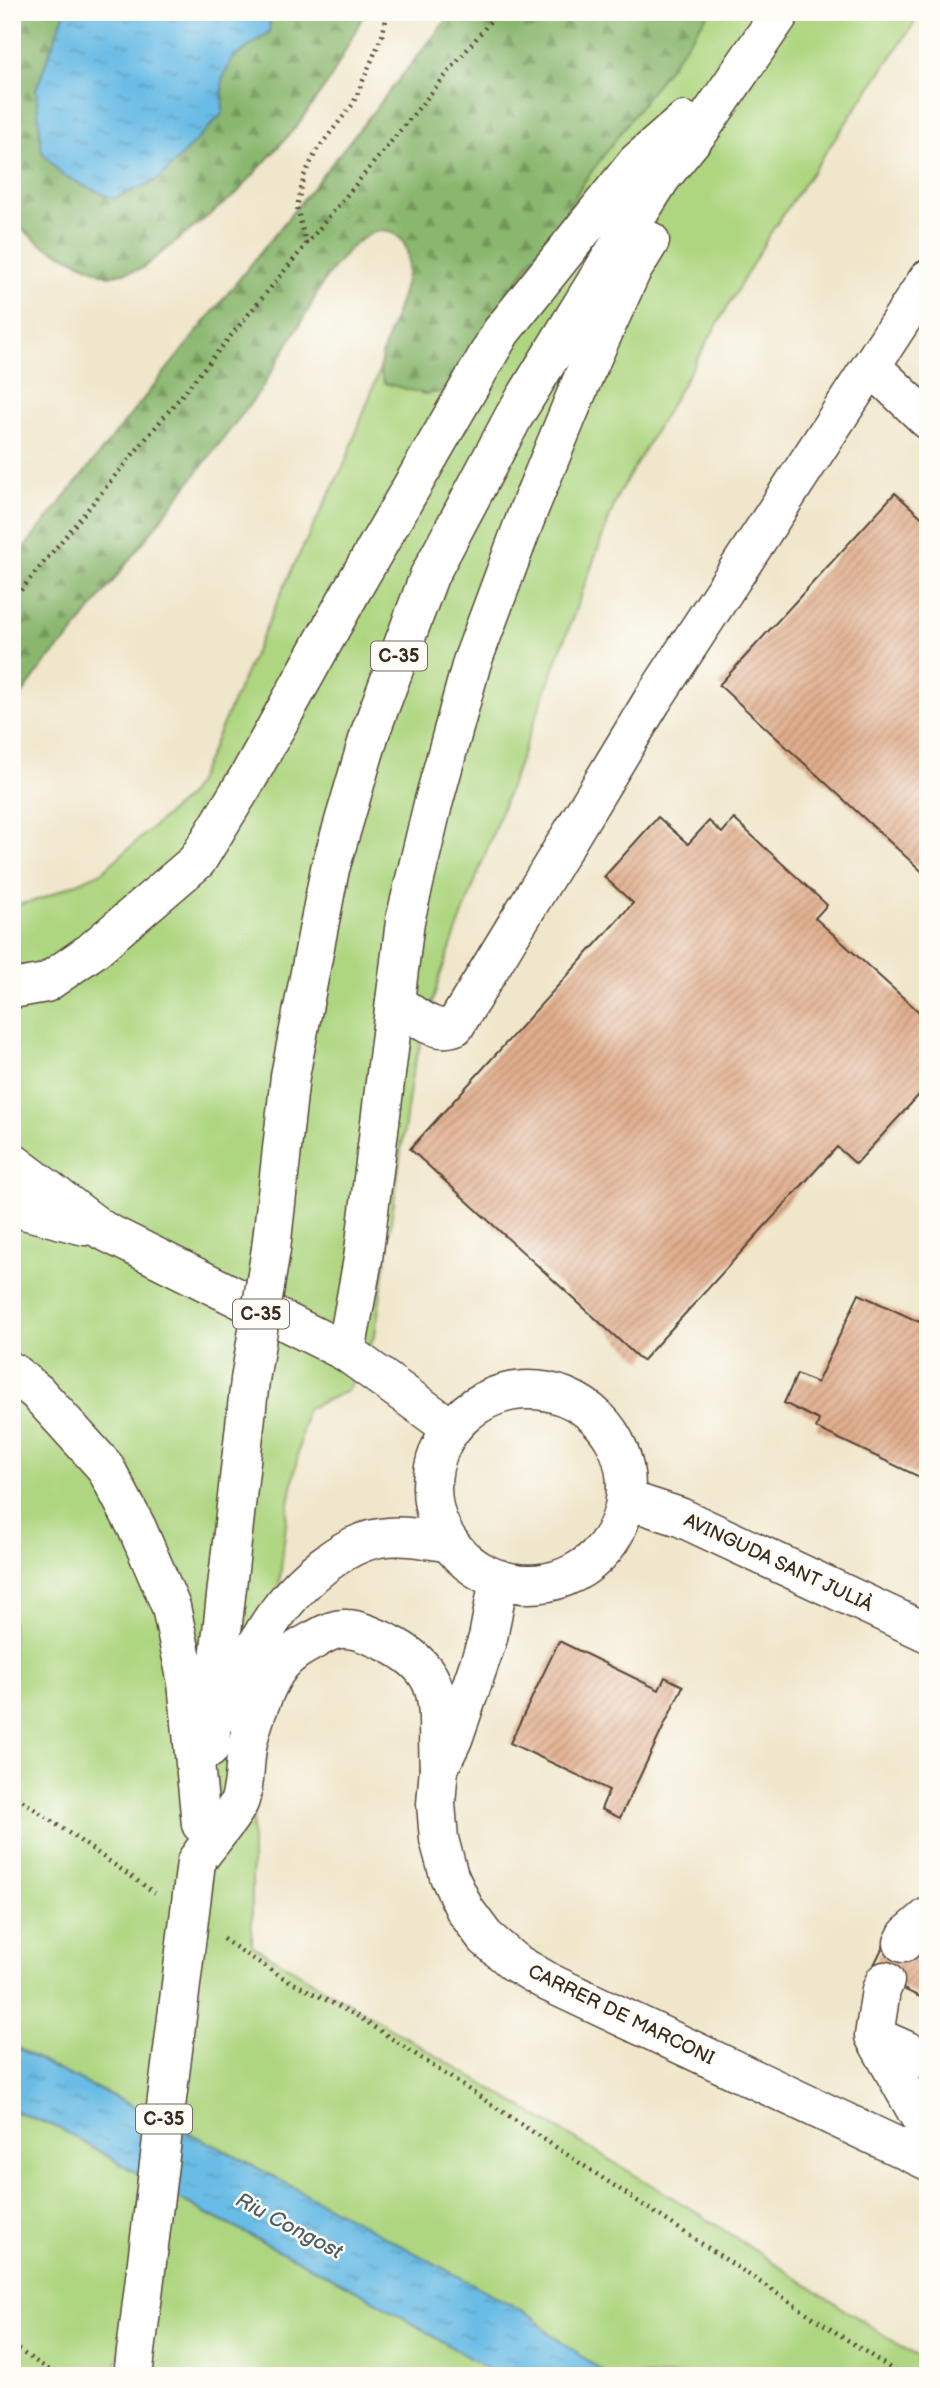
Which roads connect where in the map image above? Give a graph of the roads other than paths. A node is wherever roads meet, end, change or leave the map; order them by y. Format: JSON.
{"nodes":[{"id":1,"x":781,"y":12,"type":"edge"},
{"id":2,"x":740,"y":71,"type":"junction"},
{"id":3,"x":701,"y":129,"type":"junction"},
{"id":4,"x":928,"y":279,"type":"edge"},
{"id":5,"x":871,"y":366,"type":"junction"},
{"id":6,"x":928,"y":420,"type":"edge"},
{"id":7,"x":92,"y":951,"type":"junction"},
{"id":8,"x":12,"y":967,"type":"edge"},
{"id":9,"x":12,"y":989,"type":"edge"},
{"id":10,"x":395,"y":1002,"type":"junction"},
{"id":11,"x":12,"y":1162,"type":"edge"},
{"id":12,"x":12,"y":1208,"type":"edge"},
{"id":13,"x":102,"y":1230,"type":"junction"},
{"id":14,"x":346,"y":1352,"type":"junction"},
{"id":15,"x":12,"y":1373,"type":"edge"},
{"id":16,"x":451,"y":1428,"type":"junction"},
{"id":17,"x":625,"y":1499,"type":"junction"},
{"id":18,"x":450,"y":1543,"type":"junction"},
{"id":19,"x":499,"y":1579,"type":"junction"},
{"id":20,"x":928,"y":1633,"type":"edge"},
{"id":21,"x":248,"y":1741,"type":"junction"},
{"id":22,"x":439,"y":1768,"type":"junction"},
{"id":23,"x":201,"y":1824,"type":"junction"},
{"id":24,"x":195,"y":1862,"type":"junction"},
{"id":25,"x":885,"y":1981,"type":"dead end"},
{"id":26,"x":874,"y":2036,"type":"junction"},
{"id":27,"x":928,"y":2060,"type":"edge"},
{"id":28,"x":928,"y":2077,"type":"edge"},
{"id":29,"x":928,"y":2101,"type":"edge"},
{"id":30,"x":928,"y":2119,"type":"edge"},
{"id":31,"x":928,"y":2161,"type":"edge"},
{"id":32,"x":133,"y":2376,"type":"edge"}],
"edges":[{"from":1,"to":2,"type":"main road","number":"C-35"},
{"from":2,"to":3,"type":"main road","number":"C-35"},
{"from":2,"to":7,"type":"main road"},
{"from":3,"to":10,"type":"main road"},
{"from":3,"to":23,"type":"main road","number":"C-35","bridge":true},
{"from":4,"to":5,"type":"main road"},
{"from":5,"to":6,"type":"main road"},
{"from":5,"to":10,"type":"main road"},
{"from":7,"to":8,"type":"main road"},
{"from":7,"to":9,"type":"main road"},
{"from":10,"to":14,"type":"main road"},
{"from":11,"to":13,"type":"main road"},
{"from":12,"to":13,"type":"main road"},
{"from":13,"to":14,"type":"main road"},
{"from":14,"to":16,"type":"main road"},
{"from":15,"to":23,"type":"main road"},
{"from":16,"to":17,"type":"main road"},
{"from":16,"to":18,"type":"main road"},
{"from":17,"to":19,"type":"main road"},
{"from":17,"to":20,"type":"main road","name":"AVINGUDA SANT JULIÀ"},
{"from":18,"to":19,"type":"main road"},
{"from":18,"to":21,"type":"main road"},
{"from":19,"to":22,"type":"main road"},
{"from":21,"to":22,"type":"main road"},
{"from":21,"to":24,"type":"main road"},
{"from":22,"to":31,"type":"main road","name":"CARRER DE MARCONI"},
{"from":23,"to":24,"type":"main road","number":"C-35"},
{"from":24,"to":32,"type":"main road","number":"C-35","bridge":true},
{"from":25,"to":26,"type":"main road"},
{"from":26,"to":27,"type":"main road"},
{"from":26,"to":28,"type":"main road"},
{"from":26,"to":29,"type":"main road"},
{"from":26,"to":30,"type":"main road"}]}
